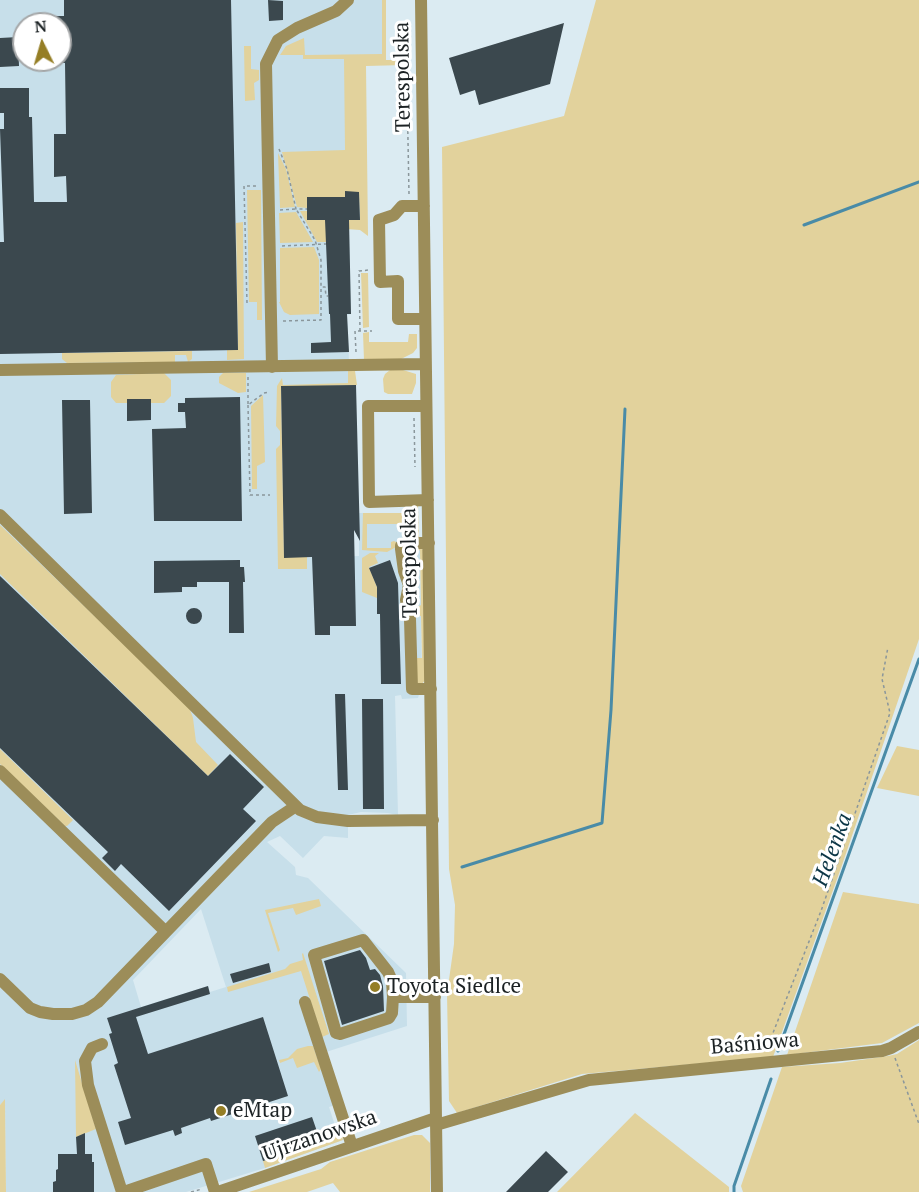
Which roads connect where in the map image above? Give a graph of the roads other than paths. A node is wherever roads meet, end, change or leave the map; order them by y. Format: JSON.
{"nodes":[{"id":1,"x":348,"y":0,"type":"edge"},
{"id":2,"x":421,"y":0,"type":"edge"},
{"id":3,"x":424,"y":206,"type":"junction"},
{"id":4,"x":424,"y":319,"type":"junction"},
{"id":5,"x":425,"y":364,"type":"junction"},
{"id":6,"x":272,"y":367,"type":"junction"},
{"id":7,"x":0,"y":370,"type":"edge"},
{"id":8,"x":426,"y":406,"type":"junction"},
{"id":9,"x":428,"y":500,"type":"junction"},
{"id":10,"x":0,"y":516,"type":"edge"},
{"id":11,"x":429,"y":543,"type":"junction"},
{"id":12,"x":432,"y":688,"type":"junction"},
{"id":13,"x":0,"y":771,"type":"edge"},
{"id":14,"x":296,"y":806,"type":"junction"},
{"id":15,"x":433,"y":820,"type":"junction"},
{"id":16,"x":165,"y":931,"type":"junction"},
{"id":17,"x":0,"y":979,"type":"edge"},
{"id":18,"x":393,"y":997,"type":"junction"},
{"id":19,"x":435,"y":997,"type":"junction"},
{"id":20,"x":305,"y":1002,"type":"dead end"},
{"id":21,"x":919,"y":1032,"type":"edge"},
{"id":22,"x":102,"y":1044,"type":"dead end"},
{"id":23,"x":436,"y":1121,"type":"junction"},
{"id":24,"x":352,"y":1146,"type":"junction"},
{"id":25,"x":123,"y":1192,"type":"edge"},
{"id":26,"x":216,"y":1192,"type":"edge"},
{"id":27,"x":437,"y":1192,"type":"edge"}],
"edges":[{"from":1,"to":6,"type":"street"},
{"from":2,"to":3,"type":"street","name":"Terespolska"},
{"from":3,"to":4,"type":"street","name":"Terespolska"},
{"from":3,"to":4,"type":"street"},
{"from":4,"to":5,"type":"street","name":"Terespolska"},
{"from":5,"to":6,"type":"street"},
{"from":5,"to":8,"type":"street","name":"Terespolska"},
{"from":6,"to":7,"type":"street"},
{"from":8,"to":9,"type":"street","name":"Terespolska"},
{"from":8,"to":9,"type":"street"},
{"from":9,"to":11,"type":"street","name":"Terespolska"},
{"from":10,"to":14,"type":"street"},
{"from":11,"to":12,"type":"street","name":"Terespolska"},
{"from":11,"to":12,"type":"street"},
{"from":12,"to":15,"type":"street","name":"Terespolska"},
{"from":13,"to":16,"type":"street"},
{"from":14,"to":15,"type":"street"},
{"from":14,"to":16,"type":"street"},
{"from":15,"to":19,"type":"street","name":"Terespolska"},
{"from":16,"to":17,"type":"street"},
{"from":18,"to":18,"type":"street"},
{"from":18,"to":19,"type":"street"},
{"from":19,"to":23,"type":"street","name":"Terespolska"},
{"from":20,"to":24,"type":"street"},
{"from":21,"to":23,"type":"street","name":"Baśniowa"},
{"from":22,"to":25,"type":"street"},
{"from":23,"to":24,"type":"street","name":"Ujrzanowska"},
{"from":23,"to":27,"type":"street","name":"Terespolska"},
{"from":24,"to":26,"type":"street","name":"Ujrzanowska"},
{"from":25,"to":26,"type":"street"}]}
